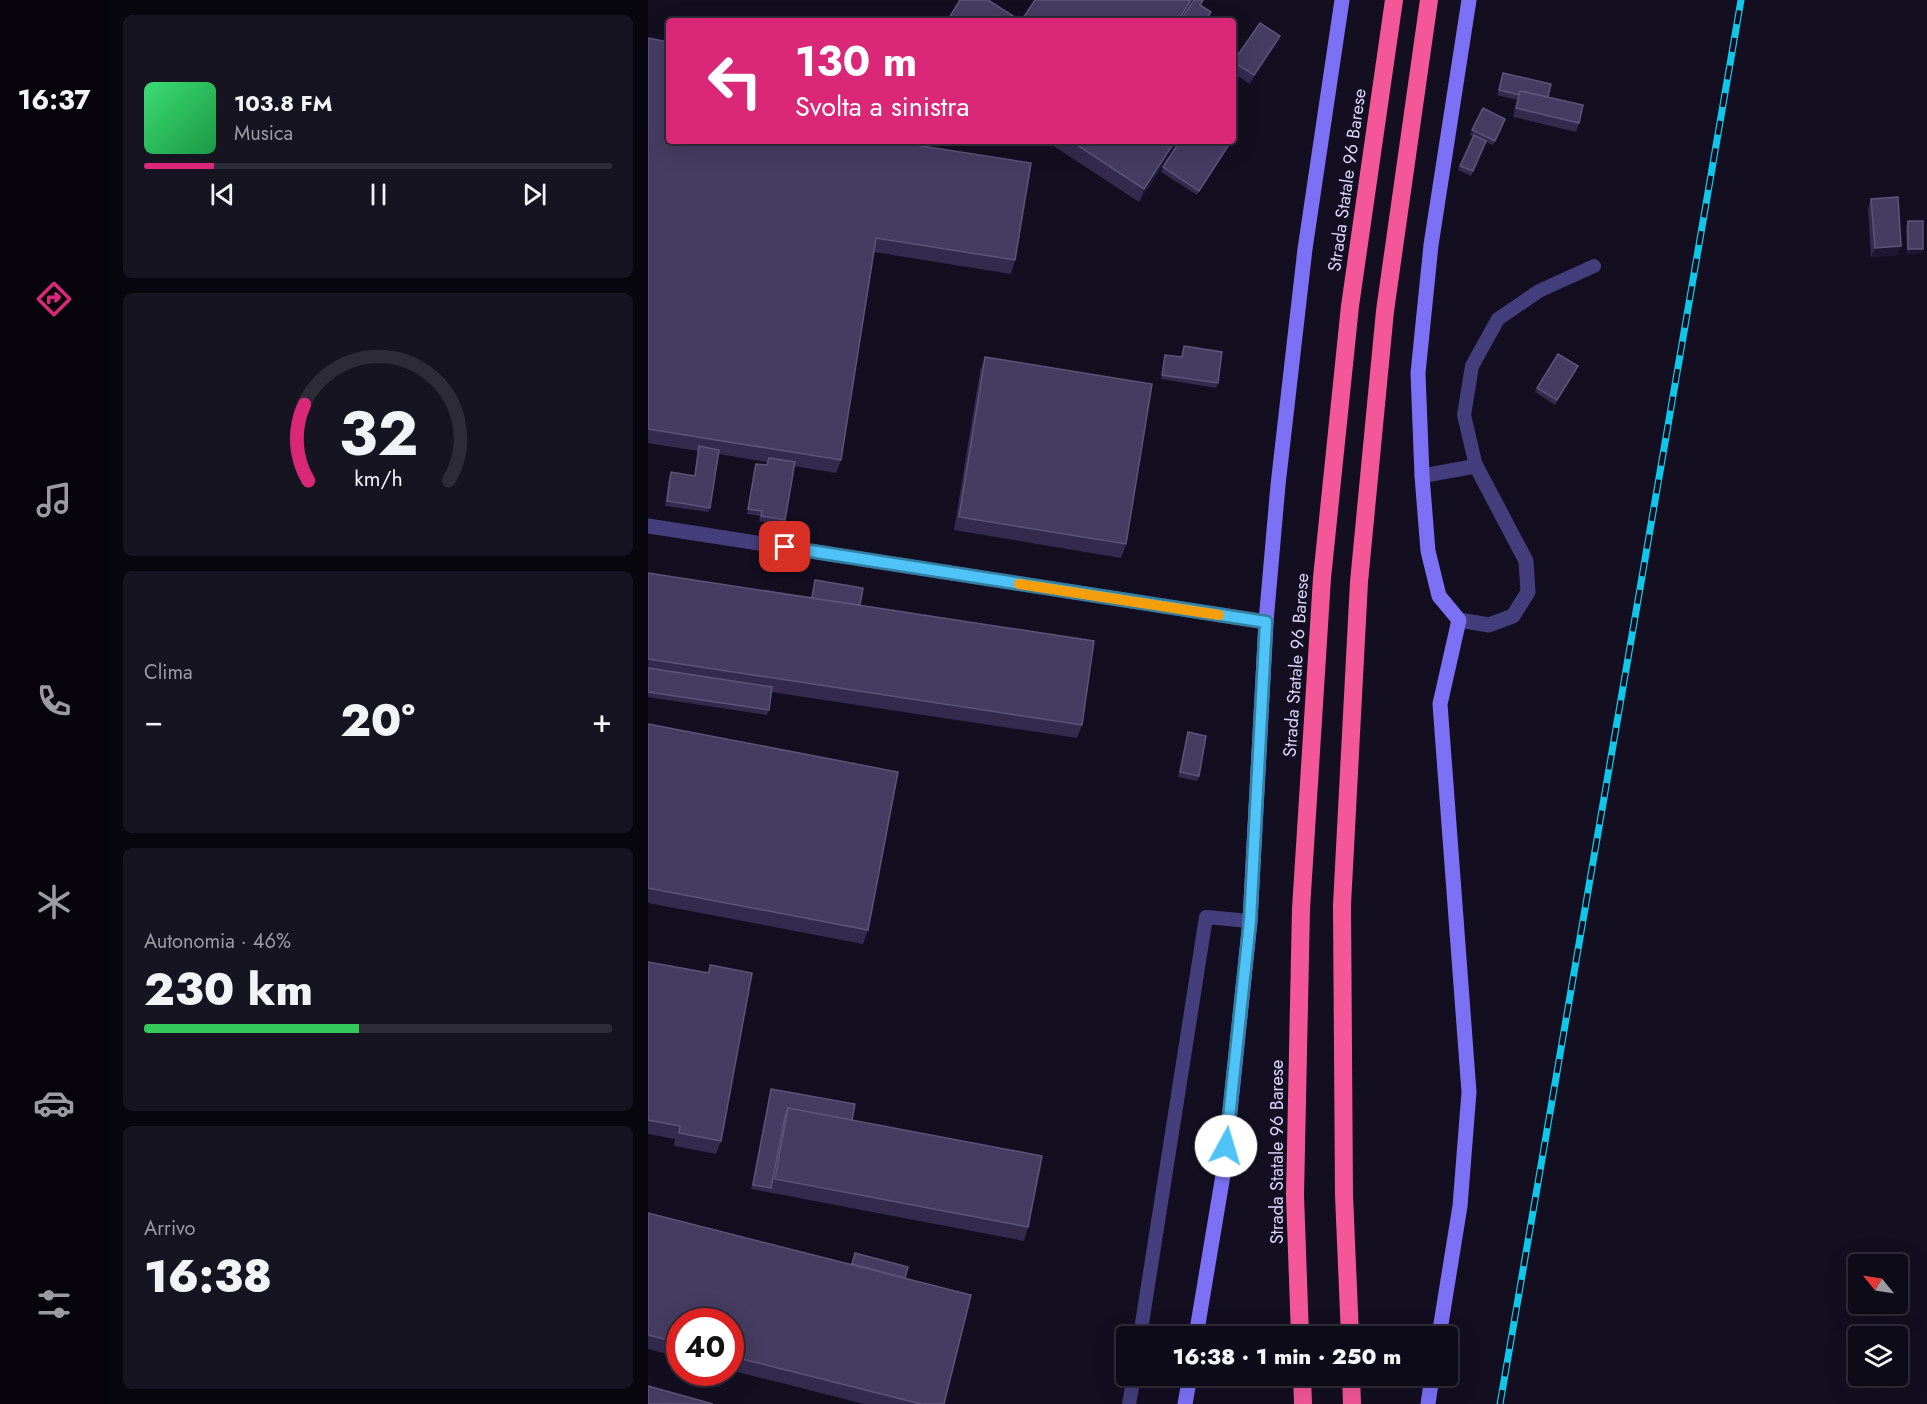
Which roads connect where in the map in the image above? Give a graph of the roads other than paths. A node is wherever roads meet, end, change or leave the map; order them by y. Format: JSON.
{"nodes":[{"id":1,"x":1342,"y":0,"type":"edge"},
{"id":2,"x":1394,"y":0,"type":"edge"},
{"id":3,"x":1429,"y":0,"type":"edge"},
{"id":4,"x":1469,"y":0,"type":"edge"},
{"id":5,"x":1594,"y":266,"type":"dead end"},
{"id":6,"x":1476,"y":466,"type":"junction"},
{"id":7,"x":1422,"y":476,"type":"junction"},
{"id":8,"x":648,"y":526,"type":"edge"},
{"id":9,"x":1459,"y":620,"type":"junction"},
{"id":10,"x":1266,"y":622,"type":"junction"},
{"id":11,"x":1250,"y":921,"type":"junction"},
{"id":12,"x":1142,"y":1326,"type":"edge"},
{"id":13,"x":1198,"y":1326,"type":"edge"},
{"id":14,"x":1300,"y":1326,"type":"edge"},
{"id":15,"x":1350,"y":1326,"type":"edge"},
{"id":16,"x":1441,"y":1326,"type":"edge"},
{"id":17,"x":1132,"y":1386,"type":"edge"},
{"id":18,"x":1188,"y":1386,"type":"edge"},
{"id":19,"x":1302,"y":1386,"type":"edge"},
{"id":20,"x":1351,"y":1386,"type":"edge"},
{"id":21,"x":1431,"y":1386,"type":"edge"},
{"id":22,"x":1129,"y":1404,"type":"edge"},
{"id":23,"x":1185,"y":1404,"type":"edge"},
{"id":24,"x":1303,"y":1404,"type":"edge"},
{"id":25,"x":1352,"y":1404,"type":"edge"},
{"id":26,"x":1428,"y":1404,"type":"edge"}],
"edges":[{"from":1,"to":10,"type":"street"},
{"from":2,"to":14,"type":"highway","name":"Strada Statale 96 Barese"},
{"from":3,"to":15,"type":"highway"},
{"from":4,"to":7,"type":"street"},
{"from":5,"to":6,"type":"lane"},
{"from":6,"to":7,"type":"street"},
{"from":6,"to":9,"type":"street"},
{"from":7,"to":9,"type":"street"},
{"from":8,"to":10,"type":"street"},
{"from":9,"to":16,"type":"street"},
{"from":10,"to":11,"type":"street"},
{"from":11,"to":12,"type":"lane"},
{"from":11,"to":13,"type":"street"},
{"from":17,"to":22,"type":"lane"},
{"from":18,"to":23,"type":"street"},
{"from":19,"to":24,"type":"highway"},
{"from":20,"to":25,"type":"highway"},
{"from":21,"to":26,"type":"street"}]}
